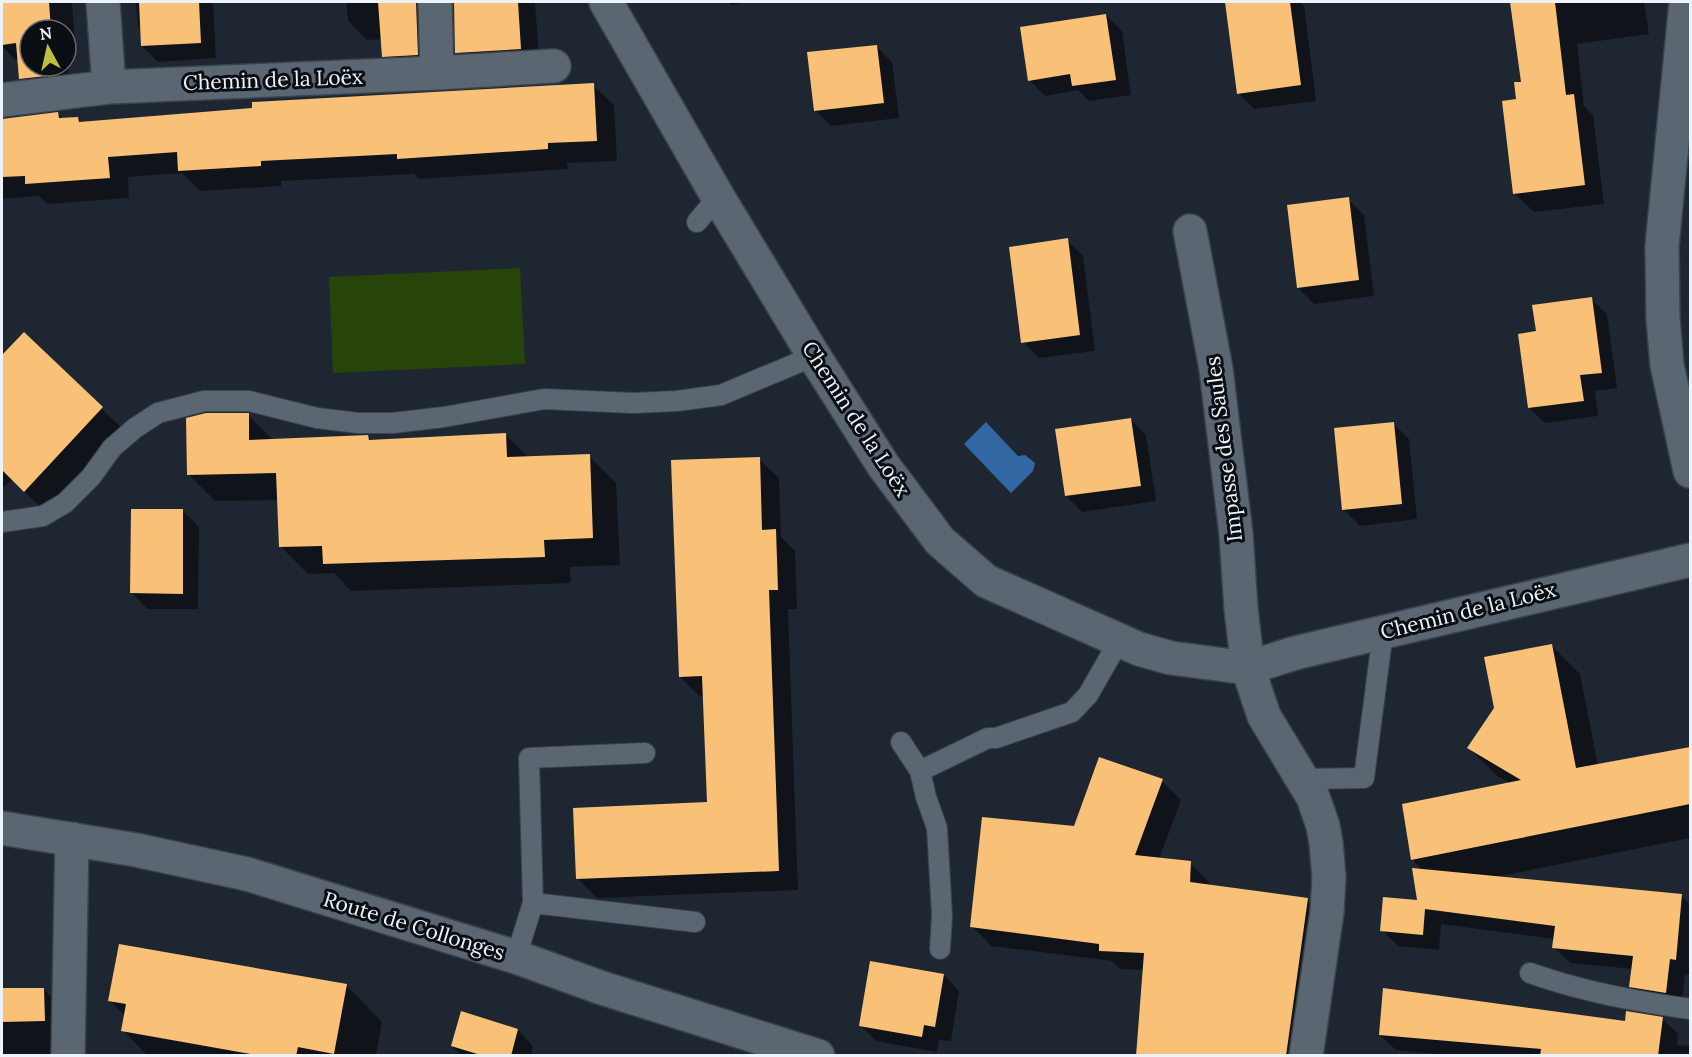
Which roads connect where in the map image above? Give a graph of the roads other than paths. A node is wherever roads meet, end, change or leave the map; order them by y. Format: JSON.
{"nodes":[{"id":1,"x":103,"y":2,"type":"edge"},
{"id":2,"x":435,"y":2,"type":"edge"},
{"id":3,"x":606,"y":2,"type":"edge"},
{"id":4,"x":1686,"y":2,"type":"edge"},
{"id":5,"x":554,"y":66,"type":"dead end"},
{"id":6,"x":437,"y":74,"type":"junction"},
{"id":7,"x":109,"y":87,"type":"junction"},
{"id":8,"x":2,"y":100,"type":"edge"},
{"id":9,"x":718,"y":197,"type":"junction"},
{"id":10,"x":697,"y":222,"type":"dead end"},
{"id":11,"x":1190,"y":231,"type":"dead end"},
{"id":12,"x":814,"y":356,"type":"junction"},
{"id":13,"x":1690,"y":471,"type":"edge"},
{"id":14,"x":2,"y":522,"type":"edge"},
{"id":15,"x":1690,"y":560,"type":"edge"},
{"id":16,"x":1383,"y":632,"type":"junction"},
{"id":17,"x":1119,"y":640,"type":"junction"},
{"id":18,"x":1248,"y":668,"type":"junction"},
{"id":19,"x":901,"y":742,"type":"dead end"},
{"id":20,"x":645,"y":753,"type":"dead end"},
{"id":21,"x":920,"y":771,"type":"junction"},
{"id":22,"x":1304,"y":779,"type":"junction"},
{"id":23,"x":2,"y":828,"type":"edge"},
{"id":24,"x":72,"y":839,"type":"junction"},
{"id":25,"x":533,"y":903,"type":"junction"},
{"id":26,"x":695,"y":922,"type":"dead end"},
{"id":27,"x":940,"y":949,"type":"dead end"},
{"id":28,"x":516,"y":957,"type":"junction"},
{"id":29,"x":1530,"y":973,"type":"dead end"},
{"id":30,"x":1690,"y":1009,"type":"edge"},
{"id":31,"x":68,"y":1056,"type":"edge"},
{"id":32,"x":818,"y":1056,"type":"edge"},
{"id":33,"x":1306,"y":1056,"type":"edge"}],
"edges":[{"from":1,"to":7,"type":"street"},
{"from":2,"to":6,"type":"street"},
{"from":3,"to":9,"type":"street","name":"Chemin de la Loëx"},
{"from":4,"to":13,"type":"street"},
{"from":5,"to":6,"type":"street","name":"Chemin de la Loëx"},
{"from":6,"to":7,"type":"street","name":"Chemin de la Loëx"},
{"from":7,"to":8,"type":"street","name":"Chemin de la Loëx"},
{"from":9,"to":10,"type":"lane"},
{"from":9,"to":12,"type":"street","name":"Chemin de la Loëx"},
{"from":11,"to":18,"type":"street","name":"Impasse des Saules"},
{"from":12,"to":14,"type":"lane"},
{"from":12,"to":17,"type":"street","name":"Chemin de la Loëx"},
{"from":15,"to":16,"type":"street","name":"Chemin de la Loëx"},
{"from":16,"to":18,"type":"street","name":"Chemin de la Loëx"},
{"from":16,"to":22,"type":"lane"},
{"from":17,"to":18,"type":"street","name":"Chemin de la Loëx"},
{"from":17,"to":21,"type":"lane"},
{"from":18,"to":22,"type":"street"},
{"from":19,"to":21,"type":"lane"},
{"from":20,"to":25,"type":"lane"},
{"from":21,"to":27,"type":"lane"},
{"from":22,"to":33,"type":"street"},
{"from":23,"to":24,"type":"street","name":"Route de Collonges"},
{"from":24,"to":28,"type":"street","name":"Route de Collonges"},
{"from":24,"to":31,"type":"street"},
{"from":25,"to":26,"type":"lane"},
{"from":25,"to":28,"type":"lane"},
{"from":28,"to":32,"type":"street","name":"Route de Collonges"},
{"from":29,"to":30,"type":"lane"}]}
